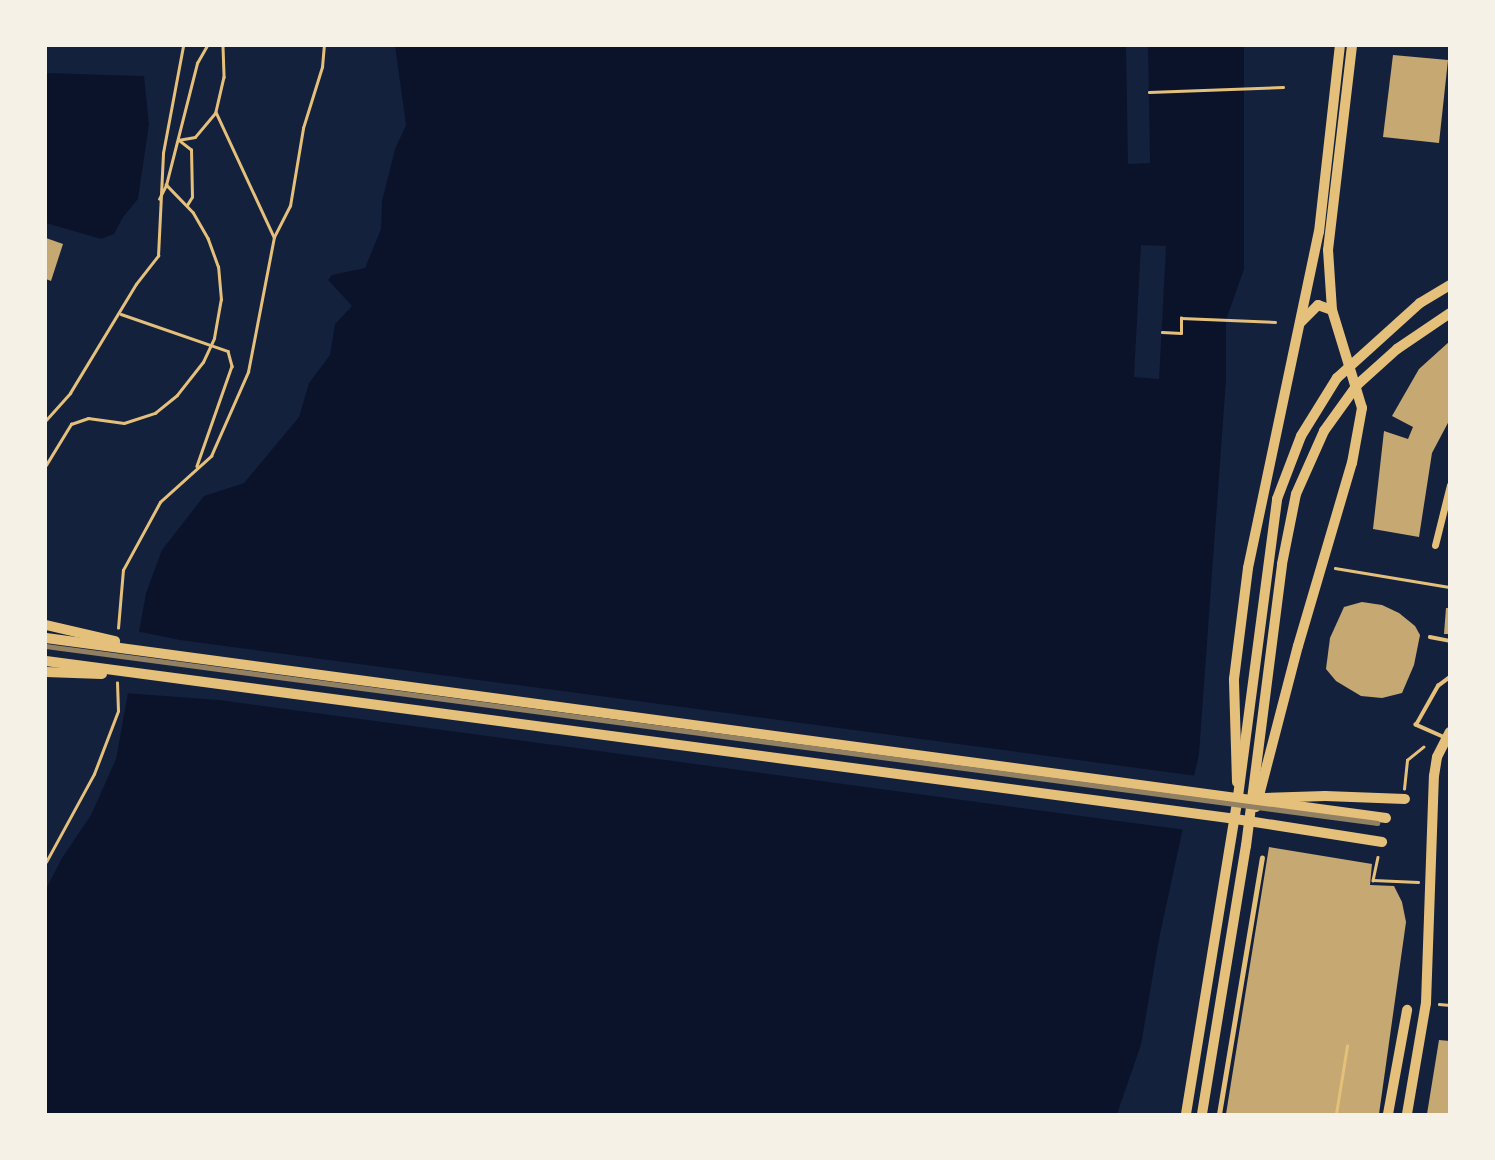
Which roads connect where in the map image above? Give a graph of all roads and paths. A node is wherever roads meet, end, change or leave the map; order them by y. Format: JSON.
{"nodes":[{"id":1,"x":183,"y":46,"type":"edge"},
{"id":2,"x":207,"y":46,"type":"edge"},
{"id":3,"x":223,"y":46,"type":"edge"},
{"id":4,"x":324,"y":46,"type":"edge"},
{"id":5,"x":1340,"y":46,"type":"edge"},
{"id":6,"x":1352,"y":46,"type":"edge"},
{"id":7,"x":1283,"y":87,"type":"dead end"},
{"id":8,"x":1149,"y":92,"type":"dead end"},
{"id":9,"x":216,"y":112,"type":"junction"},
{"id":10,"x":178,"y":141,"type":"junction"},
{"id":11,"x":166,"y":185,"type":"junction"},
{"id":12,"x":158,"y":201,"type":"junction"},
{"id":13,"x":187,"y":205,"type":"junction"},
{"id":14,"x":274,"y":237,"type":"junction"},
{"id":15,"x":1450,"y":285,"type":"edge"},
{"id":16,"x":1332,"y":310,"type":"junction"},
{"id":17,"x":120,"y":313,"type":"junction"},
{"id":18,"x":1450,"y":313,"type":"edge"},
{"id":19,"x":1275,"y":322,"type":"dead end"},
{"id":20,"x":1301,"y":322,"type":"junction"},
{"id":21,"x":1161,"y":332,"type":"dead end"},
{"id":22,"x":211,"y":345,"type":"junction"},
{"id":23,"x":46,"y":420,"type":"edge"},
{"id":24,"x":46,"y":465,"type":"edge"},
{"id":25,"x":196,"y":470,"type":"junction"},
{"id":26,"x":1450,"y":485,"type":"edge"},
{"id":27,"x":1435,"y":545,"type":"dead end"},
{"id":28,"x":1331,"y":567,"type":"dead end"},
{"id":29,"x":1450,"y":587,"type":"edge"},
{"id":30,"x":46,"y":625,"type":"edge"},
{"id":31,"x":117,"y":637,"type":"dead end"},
{"id":32,"x":1430,"y":637,"type":"dead end"},
{"id":33,"x":46,"y":638,"type":"edge"},
{"id":34,"x":1450,"y":642,"type":"edge"},
{"id":35,"x":176,"y":654,"type":"junction"},
{"id":36,"x":46,"y":661,"type":"edge"},
{"id":37,"x":46,"y":672,"type":"edge"},
{"id":38,"x":117,"y":675,"type":"dead end"},
{"id":39,"x":173,"y":677,"type":"junction"},
{"id":40,"x":1450,"y":677,"type":"edge"},
{"id":41,"x":1447,"y":735,"type":"edge"},
{"id":42,"x":1423,"y":747,"type":"dead end"},
{"id":43,"x":1405,"y":795,"type":"joint"},
{"id":44,"x":1234,"y":802,"type":"junction"},
{"id":45,"x":1386,"y":818,"type":"dead end"},
{"id":46,"x":1382,"y":842,"type":"dead end"},
{"id":47,"x":1245,"y":846,"type":"junction"},
{"id":48,"x":1378,"y":857,"type":"dead end"},
{"id":49,"x":1262,"y":858,"type":"dead end"},
{"id":50,"x":46,"y":862,"type":"edge"},
{"id":51,"x":1424,"y":883,"type":"dead end"},
{"id":52,"x":1408,"y":1010,"type":"dead end"},
{"id":53,"x":1347,"y":1046,"type":"dead end"},
{"id":54,"x":1186,"y":1115,"type":"edge"},
{"id":55,"x":1202,"y":1115,"type":"edge"},
{"id":56,"x":1219,"y":1115,"type":"edge"},
{"id":57,"x":1336,"y":1115,"type":"edge"},
{"id":58,"x":1388,"y":1115,"type":"edge"},
{"id":59,"x":1407,"y":1115,"type":"edge"}],
"edges":[{"from":1,"to":12,"type":"path"},
{"from":2,"to":10,"type":"path"},
{"from":3,"to":9,"type":"path"},
{"from":4,"to":14,"type":"path"},
{"from":5,"to":20,"type":"main road"},
{"from":6,"to":16,"type":"main road"},
{"from":7,"to":8,"type":"path"},
{"from":9,"to":10,"type":"path"},
{"from":9,"to":14,"type":"path"},
{"from":10,"to":11,"type":"path"},
{"from":10,"to":13,"type":"path"},
{"from":11,"to":12,"type":"path"},
{"from":11,"to":13,"type":"path"},
{"from":12,"to":17,"type":"path"},
{"from":13,"to":22,"type":"path"},
{"from":14,"to":25,"type":"path"},
{"from":15,"to":44,"type":"main road"},
{"from":16,"to":20,"type":"main road"},
{"from":16,"to":47,"type":"main road"},
{"from":17,"to":22,"type":"path"},
{"from":17,"to":23,"type":"path"},
{"from":18,"to":47,"type":"main road"},
{"from":19,"to":21,"type":"path"},
{"from":20,"to":44,"type":"main road"},
{"from":22,"to":24,"type":"path"},
{"from":22,"to":25,"type":"path"},
{"from":25,"to":31,"type":"path"},
{"from":26,"to":27,"type":"street"},
{"from":28,"to":29,"type":"path"},
{"from":30,"to":35,"type":"main road"},
{"from":32,"to":34,"type":"lane"},
{"from":33,"to":35,"type":"main road"},
{"from":35,"to":44,"type":"main road"},
{"from":36,"to":39,"type":"main road"},
{"from":37,"to":39,"type":"main road"},
{"from":38,"to":50,"type":"path"},
{"from":39,"to":46,"type":"main road"},
{"from":40,"to":41,"type":"lane"},
{"from":41,"to":59,"type":"main road"},
{"from":42,"to":43,"type":"path"},
{"from":43,"to":44,"type":"main road"},
{"from":44,"to":45,"type":"main road"},
{"from":44,"to":54,"type":"main road"},
{"from":47,"to":55,"type":"main road"},
{"from":48,"to":51,"type":"path"},
{"from":49,"to":56,"type":"street"},
{"from":52,"to":58,"type":"main road"},
{"from":53,"to":57,"type":"path"}]}
